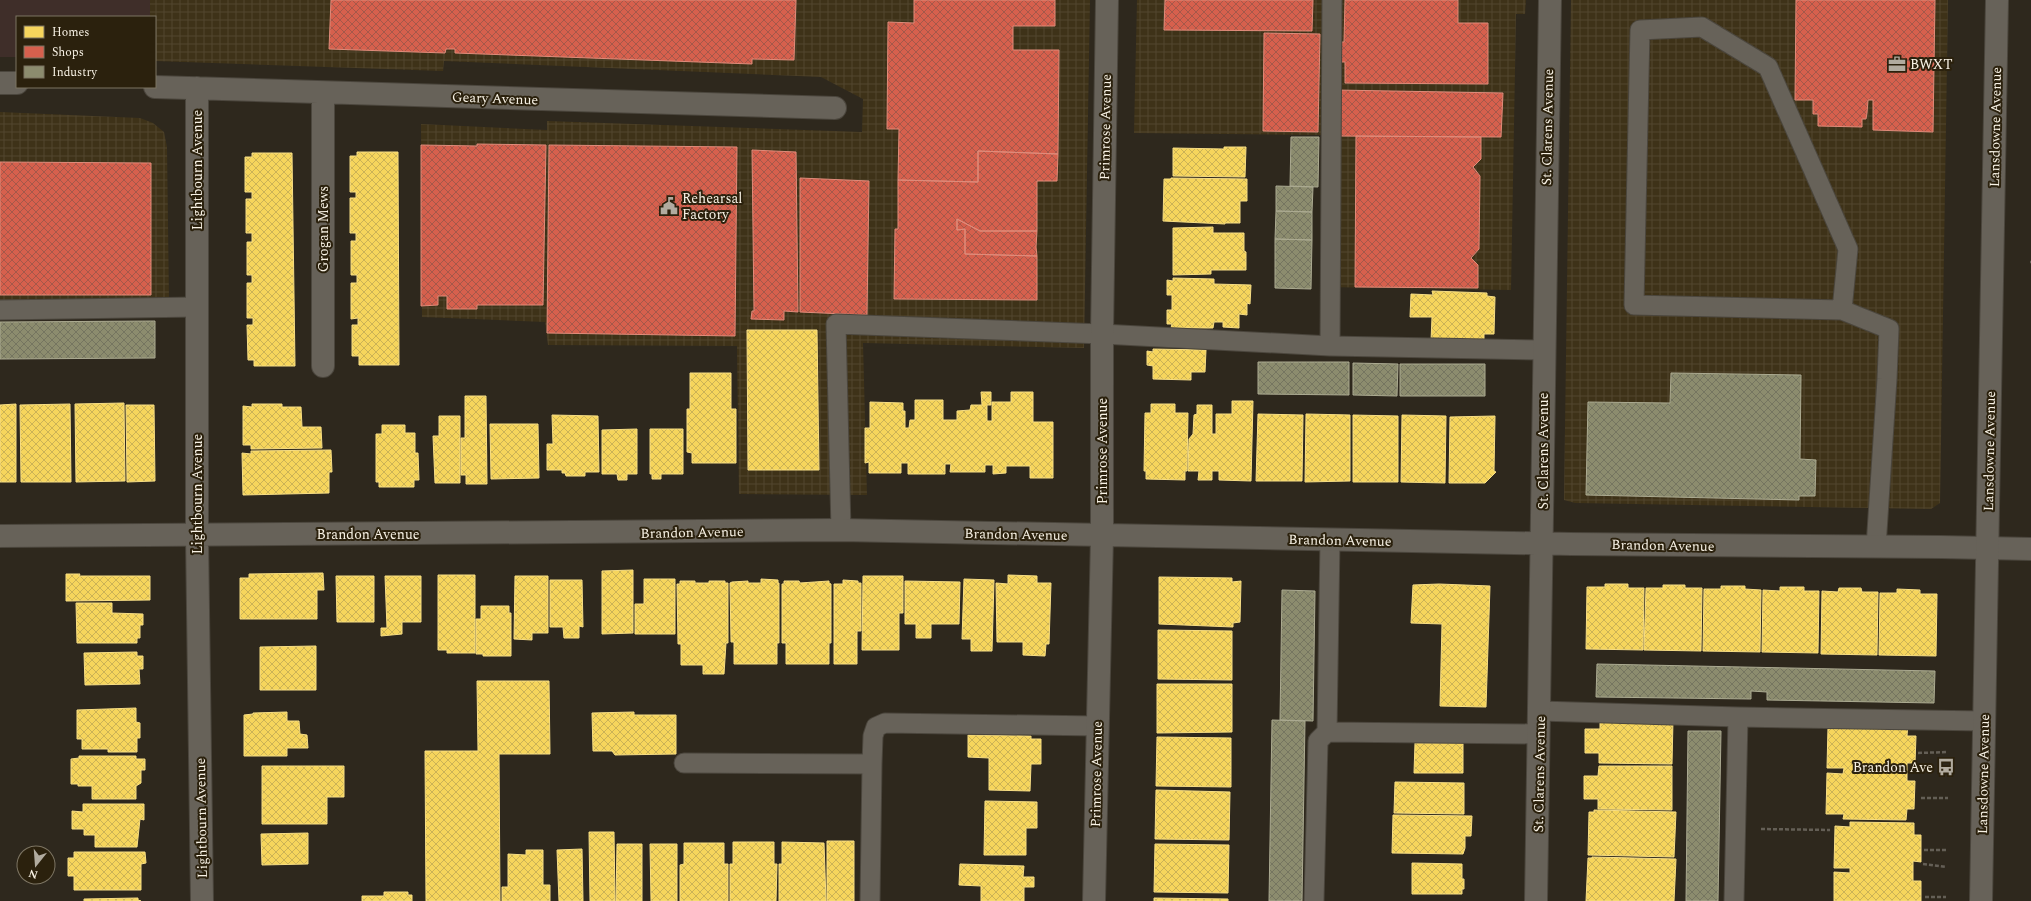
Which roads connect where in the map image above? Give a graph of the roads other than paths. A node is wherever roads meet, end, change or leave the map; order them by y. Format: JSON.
{"nodes":[{"id":1,"x":1107,"y":0,"type":"edge"},
{"id":2,"x":1332,"y":0,"type":"edge"},
{"id":3,"x":1550,"y":0,"type":"edge"},
{"id":4,"x":1997,"y":0,"type":"edge"},
{"id":5,"x":0,"y":83,"type":"edge"},
{"id":6,"x":16,"y":84,"type":"edge"},
{"id":7,"x":156,"y":87,"type":"edge"},
{"id":8,"x":196,"y":88,"type":"junction"},
{"id":9,"x":323,"y":92,"type":"junction"},
{"id":10,"x":835,"y":108,"type":"dead end"},
{"id":11,"x":197,"y":307,"type":"junction"},
{"id":12,"x":0,"y":310,"type":"edge"},
{"id":13,"x":1842,"y":310,"type":"junction"},
{"id":14,"x":1102,"y":334,"type":"junction"},
{"id":15,"x":1330,"y":346,"type":"junction"},
{"id":16,"x":1543,"y":350,"type":"junction"},
{"id":17,"x":323,"y":366,"type":"dead end"},
{"id":18,"x":840,"y":530,"type":"junction"},
{"id":19,"x":0,"y":536,"type":"edge"},
{"id":20,"x":197,"y":536,"type":"junction"},
{"id":21,"x":1102,"y":536,"type":"junction"},
{"id":22,"x":1330,"y":540,"type":"junction"},
{"id":23,"x":1542,"y":543,"type":"junction"},
{"id":24,"x":1876,"y":547,"type":"junction"},
{"id":25,"x":1987,"y":548,"type":"junction"},
{"id":26,"x":2031,"y":549,"type":"edge"},
{"id":27,"x":1540,"y":712,"type":"junction"},
{"id":28,"x":1738,"y":717,"type":"junction"},
{"id":29,"x":1984,"y":721,"type":"junction"},
{"id":30,"x":1097,"y":726,"type":"junction"},
{"id":31,"x":1327,"y":732,"type":"junction"},
{"id":32,"x":1539,"y":734,"type":"junction"},
{"id":33,"x":684,"y":763,"type":"dead end"},
{"id":34,"x":872,"y":764,"type":"junction"},
{"id":35,"x":202,"y":901,"type":"edge"},
{"id":36,"x":870,"y":901,"type":"edge"},
{"id":37,"x":1094,"y":901,"type":"edge"},
{"id":38,"x":1314,"y":901,"type":"edge"},
{"id":39,"x":1536,"y":901,"type":"edge"},
{"id":40,"x":1734,"y":901,"type":"edge"},
{"id":41,"x":1981,"y":901,"type":"edge"}],
"edges":[{"from":1,"to":14,"type":"street","name":"Primrose Avenue"},
{"from":2,"to":15,"type":"lane"},
{"from":3,"to":16,"type":"street","name":"St. Clarens Avenue"},
{"from":4,"to":25,"type":"street","name":"Lansdowne Avenue"},
{"from":5,"to":6,"type":"street"},
{"from":7,"to":8,"type":"street","name":"Geary Avenue"},
{"from":8,"to":9,"type":"street","name":"Geary Avenue"},
{"from":8,"to":11,"type":"street","name":"Lightbourn Avenue"},
{"from":9,"to":10,"type":"street","name":"Geary Avenue"},
{"from":9,"to":17,"type":"street","name":"Grogan Mews"},
{"from":11,"to":12,"type":"lane"},
{"from":11,"to":20,"type":"street","name":"Lightbourn Avenue"},
{"from":13,"to":13,"type":"lane"},
{"from":13,"to":24,"type":"lane"},
{"from":14,"to":15,"type":"lane"},
{"from":14,"to":18,"type":"lane"},
{"from":14,"to":21,"type":"street","name":"Primrose Avenue"},
{"from":15,"to":16,"type":"lane"},
{"from":16,"to":23,"type":"street","name":"St. Clarens Avenue"},
{"from":18,"to":20,"type":"street","name":"Brandon Avenue"},
{"from":18,"to":21,"type":"street","name":"Brandon Avenue"},
{"from":19,"to":20,"type":"street","name":"Brandon Avenue"},
{"from":20,"to":35,"type":"street","name":"Lightbourn Avenue"},
{"from":21,"to":22,"type":"street","name":"Brandon Avenue"},
{"from":21,"to":30,"type":"street","name":"Primrose Avenue"},
{"from":22,"to":23,"type":"street","name":"Brandon Avenue"},
{"from":22,"to":31,"type":"lane"},
{"from":23,"to":24,"type":"street","name":"Brandon Avenue"},
{"from":23,"to":27,"type":"street","name":"St. Clarens Avenue"},
{"from":24,"to":25,"type":"street","name":"Brandon Avenue"},
{"from":25,"to":26,"type":"street","name":"Brandon Avenue"},
{"from":25,"to":29,"type":"street","name":"Lansdowne Avenue"},
{"from":27,"to":28,"type":"lane"},
{"from":27,"to":32,"type":"street","name":"St. Clarens Avenue"},
{"from":28,"to":29,"type":"lane"},
{"from":28,"to":40,"type":"lane"},
{"from":29,"to":41,"type":"street","name":"Lansdowne Avenue"},
{"from":30,"to":34,"type":"lane"},
{"from":30,"to":37,"type":"street","name":"Primrose Avenue"},
{"from":31,"to":32,"type":"lane"},
{"from":31,"to":38,"type":"lane"},
{"from":32,"to":39,"type":"street","name":"St. Clarens Avenue"},
{"from":33,"to":34,"type":"lane"},
{"from":34,"to":36,"type":"lane"}]}
